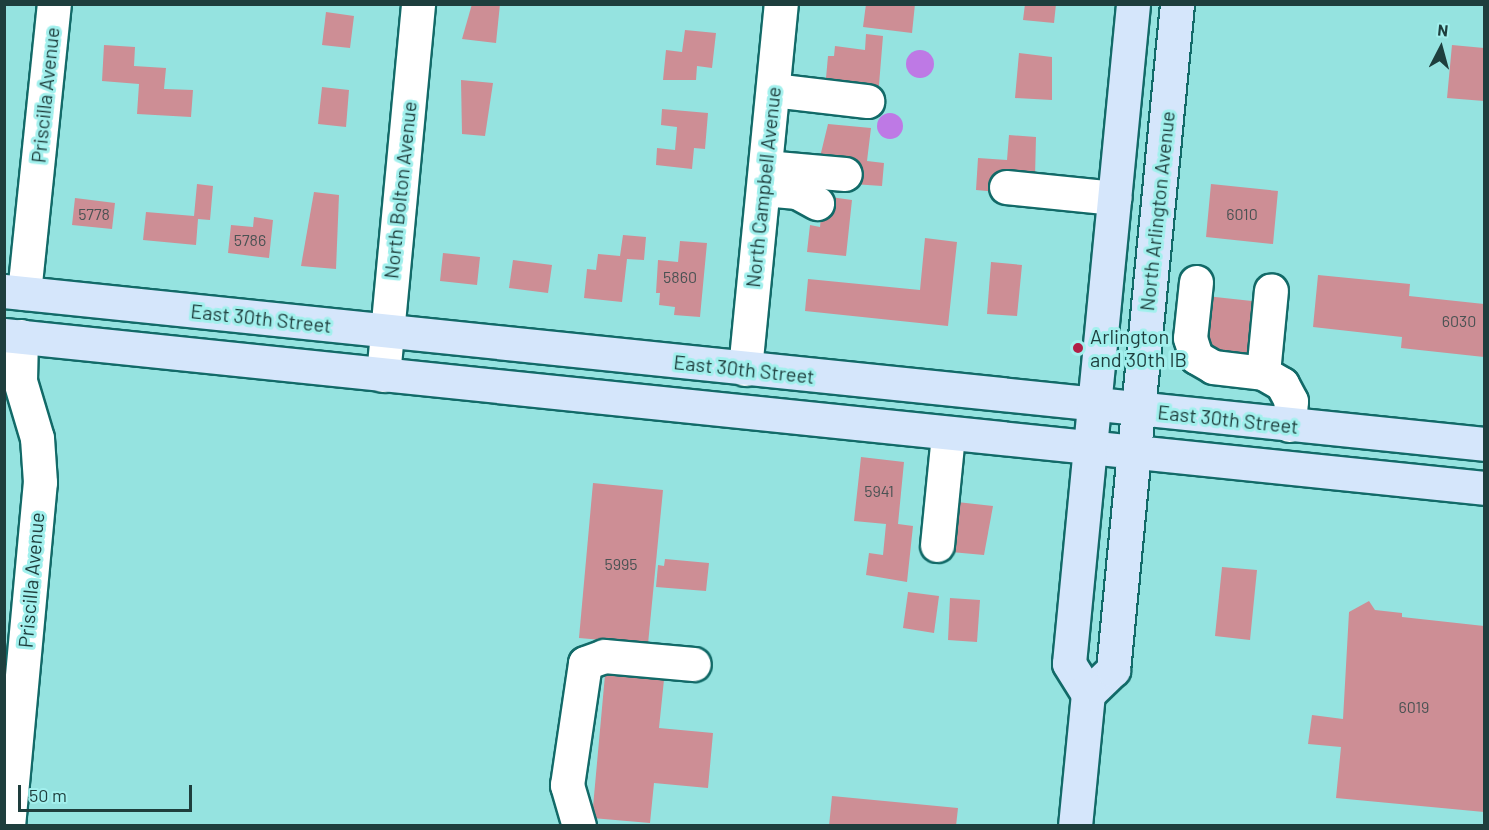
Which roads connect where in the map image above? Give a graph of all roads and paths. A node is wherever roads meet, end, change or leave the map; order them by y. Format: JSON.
{"nodes":[{"id":1,"x":54,"y":4,"type":"edge"},
{"id":2,"x":418,"y":4,"type":"edge"},
{"id":3,"x":781,"y":4,"type":"edge"},
{"id":4,"x":1133,"y":4,"type":"edge"},
{"id":5,"x":1177,"y":4,"type":"edge"},
{"id":6,"x":772,"y":90,"type":"junction"},
{"id":7,"x":867,"y":101,"type":"dead end"},
{"id":8,"x":845,"y":174,"type":"dead end"},
{"id":9,"x":764,"y":178,"type":"junction"},
{"id":10,"x":1006,"y":187,"type":"dead end"},
{"id":11,"x":1114,"y":198,"type":"junction"},
{"id":12,"x":817,"y":203,"type":"dead end"},
{"id":13,"x":1196,"y":282,"type":"dead end"},
{"id":14,"x":1271,"y":290,"type":"dead end"},
{"id":15,"x":14,"y":292,"type":"edge"},
{"id":16,"x":387,"y":331,"type":"junction"},
{"id":17,"x":13,"y":336,"type":"edge"},
{"id":18,"x":745,"y":369,"type":"junction"},
{"id":19,"x":1263,"y":373,"type":"junction"},
{"id":20,"x":383,"y":375,"type":"junction"},
{"id":21,"x":1094,"y":406,"type":"junction"},
{"id":22,"x":1138,"y":410,"type":"junction"},
{"id":23,"x":1289,"y":425,"type":"junction"},
{"id":24,"x":948,"y":434,"type":"junction"},
{"id":25,"x":1485,"y":444,"type":"edge"},
{"id":26,"x":1090,"y":449,"type":"junction"},
{"id":27,"x":1133,"y":453,"type":"junction"},
{"id":28,"x":1485,"y":488,"type":"edge"},
{"id":29,"x":938,"y":545,"type":"dead end"},
{"id":30,"x":16,"y":627,"type":"edge"},
{"id":31,"x":694,"y":664,"type":"dead end"},
{"id":32,"x":1088,"y":694,"type":"junction"},
{"id":33,"x":8,"y":825,"type":"edge"},
{"id":34,"x":579,"y":825,"type":"edge"},
{"id":35,"x":1075,"y":825,"type":"edge"}],
"edges":[{"from":1,"to":15,"type":"street","name":"Priscilla Avenue"},
{"from":2,"to":16,"type":"street","name":"North Bolton Avenue"},
{"from":3,"to":6,"type":"street","name":"North Campbell Avenue"},
{"from":4,"to":11,"type":"main road"},
{"from":5,"to":22,"type":"main road","name":"North Arlington Avenue"},
{"from":6,"to":7,"type":"street"},
{"from":6,"to":9,"type":"street","name":"North Campbell Avenue"},
{"from":8,"to":9,"type":"street"},
{"from":9,"to":12,"type":"street"},
{"from":9,"to":18,"type":"street","name":"North Campbell Avenue"},
{"from":10,"to":11,"type":"street"},
{"from":11,"to":21,"type":"main road"},
{"from":13,"to":19,"type":"street"},
{"from":14,"to":19,"type":"street"},
{"from":15,"to":16,"type":"main road","name":"East 30th Street"},
{"from":16,"to":18,"type":"main road","name":"East 30th Street"},
{"from":16,"to":20,"type":"street","name":"North Bolton Avenue"},
{"from":17,"to":20,"type":"main road"},
{"from":17,"to":30,"type":"street","name":"Priscilla Avenue"},
{"from":18,"to":21,"type":"main road","name":"East 30th Street"},
{"from":19,"to":23,"type":"street"},
{"from":20,"to":24,"type":"main road"},
{"from":21,"to":22,"type":"main road","name":"East 30th Street"},
{"from":21,"to":26,"type":"main road"},
{"from":22,"to":23,"type":"main road","name":"East 30th Street"},
{"from":22,"to":27,"type":"main road","name":"North Arlington Avenue"},
{"from":23,"to":25,"type":"main road","name":"East 30th Street"},
{"from":24,"to":26,"type":"main road"},
{"from":24,"to":29,"type":"street"},
{"from":26,"to":27,"type":"main road"},
{"from":26,"to":32,"type":"main road"},
{"from":27,"to":28,"type":"main road"},
{"from":27,"to":32,"type":"main road","name":"North Arlington Avenue"},
{"from":30,"to":33,"type":"street","name":"Priscilla Avenue"},
{"from":31,"to":34,"type":"street"},
{"from":32,"to":35,"type":"main road"}]}
